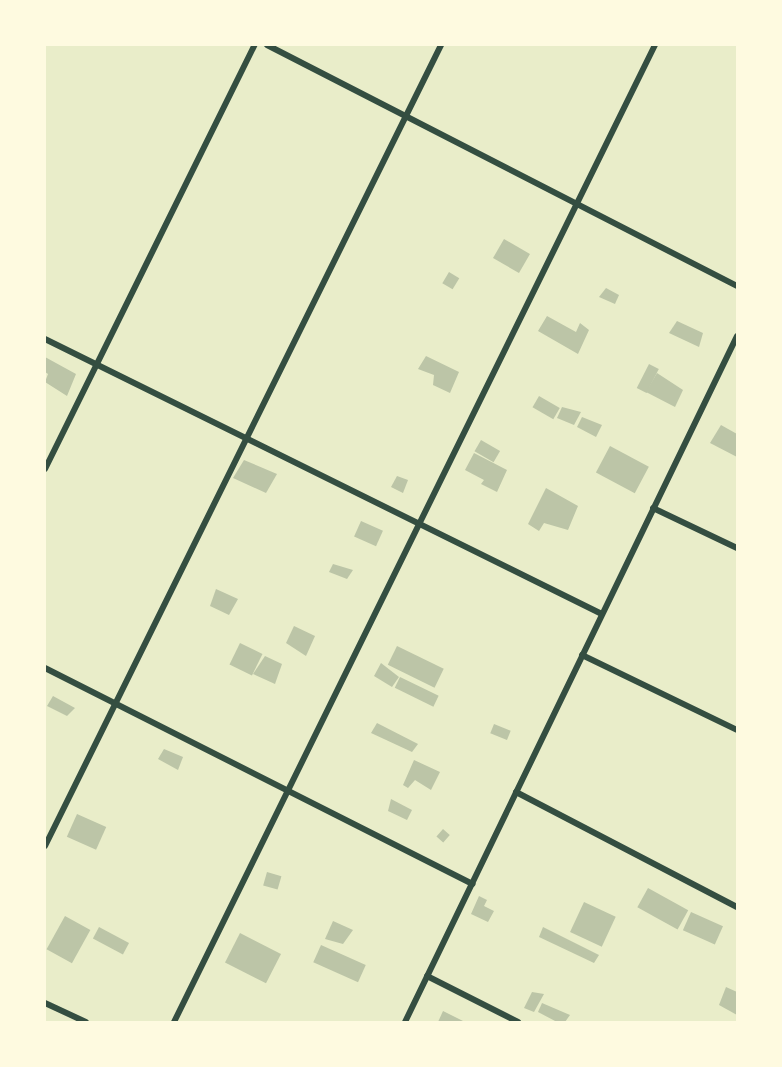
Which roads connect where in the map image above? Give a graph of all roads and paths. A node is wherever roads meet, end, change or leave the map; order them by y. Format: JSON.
{"nodes":[{"id":1,"x":255,"y":45,"type":"edge"},
{"id":2,"x":267,"y":45,"type":"edge"},
{"id":3,"x":441,"y":45,"type":"edge"},
{"id":4,"x":655,"y":45,"type":"edge"},
{"id":5,"x":406,"y":116,"type":"junction"},
{"id":6,"x":577,"y":204,"type":"junction"},
{"id":7,"x":737,"y":286,"type":"edge"},
{"id":8,"x":737,"y":336,"type":"edge"},
{"id":9,"x":45,"y":339,"type":"edge"},
{"id":10,"x":96,"y":365,"type":"junction"},
{"id":11,"x":246,"y":439,"type":"junction"},
{"id":12,"x":45,"y":469,"type":"edge"},
{"id":13,"x":653,"y":508,"type":"junction"},
{"id":14,"x":419,"y":524,"type":"junction"},
{"id":15,"x":737,"y":548,"type":"edge"},
{"id":16,"x":602,"y":614,"type":"junction"},
{"id":17,"x":582,"y":655,"type":"junction"},
{"id":18,"x":45,"y":668,"type":"edge"},
{"id":19,"x":115,"y":704,"type":"junction"},
{"id":20,"x":737,"y":730,"type":"edge"},
{"id":21,"x":288,"y":791,"type":"junction"},
{"id":22,"x":516,"y":792,"type":"junction"},
{"id":23,"x":45,"y":846,"type":"edge"},
{"id":24,"x":472,"y":884,"type":"junction"},
{"id":25,"x":737,"y":907,"type":"edge"},
{"id":26,"x":427,"y":976,"type":"junction"},
{"id":27,"x":45,"y":1003,"type":"edge"},
{"id":28,"x":86,"y":1022,"type":"edge"},
{"id":29,"x":174,"y":1022,"type":"edge"},
{"id":30,"x":405,"y":1022,"type":"edge"},
{"id":31,"x":518,"y":1022,"type":"edge"}],
"edges":[{"from":1,"to":10,"type":"street"},
{"from":2,"to":5,"type":"street"},
{"from":3,"to":5,"type":"street"},
{"from":4,"to":6,"type":"street"},
{"from":5,"to":6,"type":"street"},
{"from":5,"to":11,"type":"street"},
{"from":6,"to":7,"type":"street"},
{"from":6,"to":14,"type":"street"},
{"from":8,"to":13,"type":"street"},
{"from":9,"to":10,"type":"street"},
{"from":10,"to":11,"type":"street"},
{"from":10,"to":12,"type":"street"},
{"from":11,"to":14,"type":"street"},
{"from":11,"to":19,"type":"street"},
{"from":13,"to":15,"type":"street"},
{"from":13,"to":16,"type":"street"},
{"from":14,"to":16,"type":"street"},
{"from":14,"to":21,"type":"street"},
{"from":16,"to":17,"type":"street"},
{"from":17,"to":20,"type":"street"},
{"from":17,"to":22,"type":"street"},
{"from":18,"to":19,"type":"street"},
{"from":19,"to":21,"type":"street"},
{"from":19,"to":23,"type":"street"},
{"from":21,"to":24,"type":"street"},
{"from":21,"to":29,"type":"street"},
{"from":22,"to":24,"type":"street"},
{"from":22,"to":25,"type":"street"},
{"from":24,"to":26,"type":"street"},
{"from":26,"to":30,"type":"street"},
{"from":26,"to":31,"type":"street"},
{"from":27,"to":28,"type":"street"}]}
